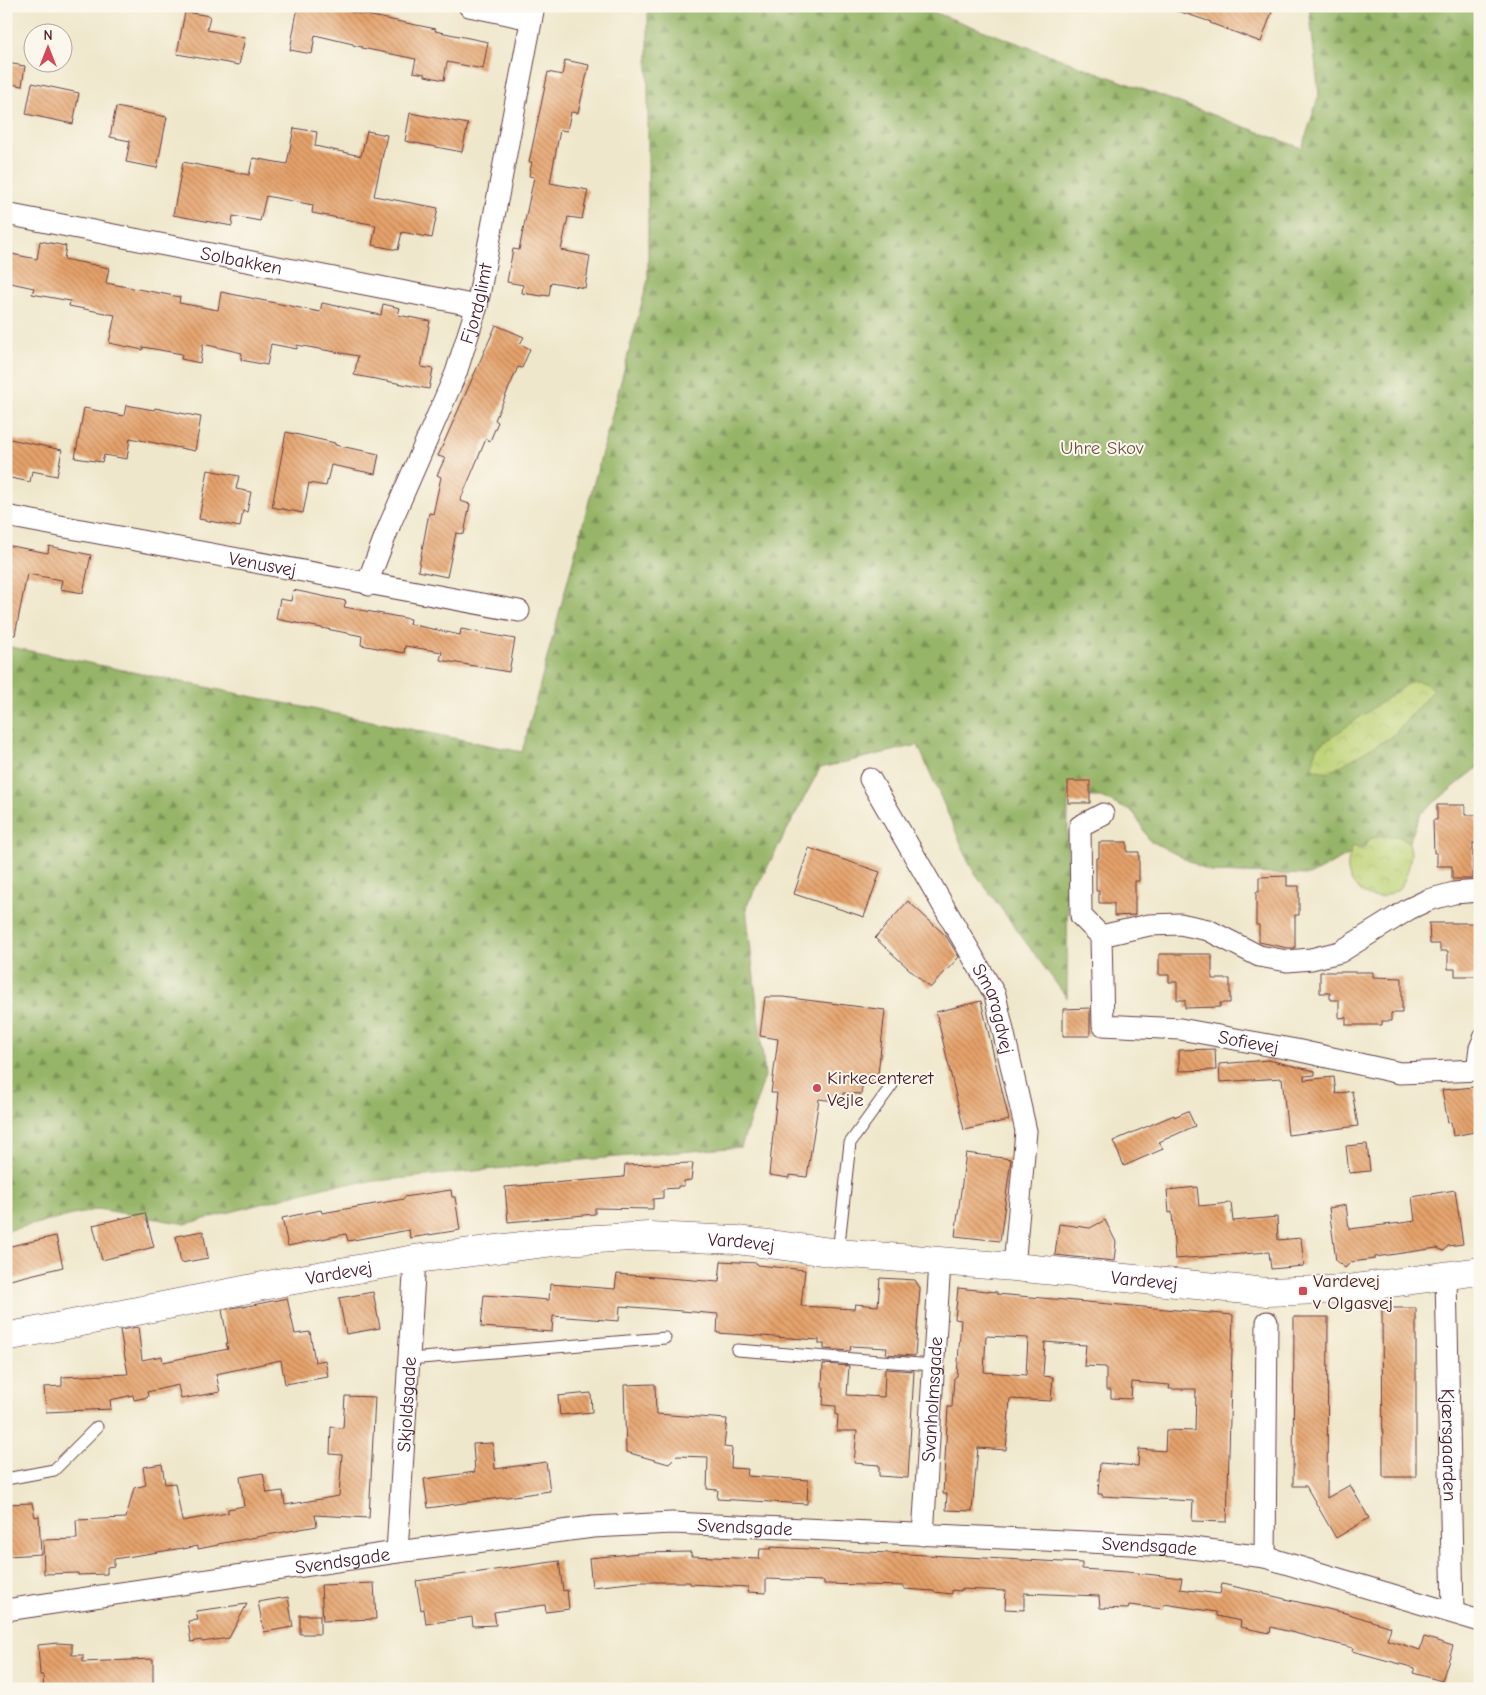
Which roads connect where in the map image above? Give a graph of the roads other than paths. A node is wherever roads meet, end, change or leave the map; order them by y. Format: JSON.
{"nodes":[{"id":1,"x":469,"y":6,"type":"edge"},
{"id":2,"x":533,"y":13,"type":"edge"},
{"id":3,"x":6,"y":214,"type":"edge"},
{"id":4,"x":477,"y":306,"type":"junction"},
{"id":5,"x":6,"y":516,"type":"edge"},
{"id":6,"x":370,"y":584,"type":"junction"},
{"id":7,"x":519,"y":611,"type":"dead end"},
{"id":8,"x":870,"y":779,"type":"dead end"},
{"id":9,"x":1103,"y":814,"type":"dead end"},
{"id":10,"x":1480,"y":891,"type":"edge"},
{"id":11,"x":1101,"y":936,"type":"junction"},
{"id":12,"x":1480,"y":1035,"type":"edge"},
{"id":13,"x":1476,"y":1070,"type":"edge"},
{"id":14,"x":892,"y":1084,"type":"dead end"},
{"id":15,"x":838,"y":1253,"type":"junction"},
{"id":16,"x":415,"y":1259,"type":"junction"},
{"id":17,"x":940,"y":1262,"type":"junction"},
{"id":18,"x":1014,"y":1267,"type":"junction"},
{"id":19,"x":1480,"y":1271,"type":"edge"},
{"id":20,"x":1446,"y":1276,"type":"junction"},
{"id":21,"x":1267,"y":1322,"type":"dead end"},
{"id":22,"x":6,"y":1337,"type":"edge"},
{"id":23,"x":665,"y":1338,"type":"dead end"},
{"id":24,"x":736,"y":1350,"type":"dead end"},
{"id":25,"x":409,"y":1359,"type":"junction"},
{"id":26,"x":933,"y":1364,"type":"junction"},
{"id":27,"x":97,"y":1427,"type":"dead end"},
{"id":28,"x":6,"y":1479,"type":"edge"},
{"id":29,"x":923,"y":1535,"type":"junction"},
{"id":30,"x":397,"y":1552,"type":"junction"},
{"id":31,"x":1265,"y":1557,"type":"junction"},
{"id":32,"x":6,"y":1610,"type":"edge"},
{"id":33,"x":1453,"y":1612,"type":"junction"},
{"id":34,"x":1480,"y":1621,"type":"edge"}],
"edges":[{"from":1,"to":2,"type":"street"},
{"from":2,"to":4,"type":"street","name":"Fjordglimt"},
{"from":3,"to":4,"type":"street","name":"Solbakken"},
{"from":4,"to":6,"type":"street","name":"Fjordglimt"},
{"from":5,"to":6,"type":"street","name":"Venusvej"},
{"from":6,"to":7,"type":"street","name":"Venusvej"},
{"from":8,"to":18,"type":"street","name":"Smaragdvej"},
{"from":9,"to":11,"type":"street"},
{"from":10,"to":11,"type":"street"},
{"from":11,"to":13,"type":"street","name":"Sofievej"},
{"from":12,"to":13,"type":"lane"},
{"from":14,"to":15,"type":"lane"},
{"from":15,"to":16,"type":"street","name":"Vardevej"},
{"from":15,"to":17,"type":"street","name":"Vardevej"},
{"from":16,"to":22,"type":"street","name":"Vardevej"},
{"from":16,"to":25,"type":"street","name":"Skjoldsgade"},
{"from":17,"to":18,"type":"street","name":"Vardevej"},
{"from":17,"to":26,"type":"street","name":"Svanholmsgade"},
{"from":18,"to":20,"type":"street","name":"Vardevej"},
{"from":19,"to":20,"type":"street","name":"Vardevej"},
{"from":20,"to":33,"type":"street","name":"Kjærsgaarden"},
{"from":21,"to":31,"type":"street"},
{"from":23,"to":25,"type":"lane"},
{"from":24,"to":26,"type":"lane"},
{"from":25,"to":30,"type":"street","name":"Skjoldsgade"},
{"from":26,"to":29,"type":"street","name":"Svanholmsgade"},
{"from":27,"to":28,"type":"lane"},
{"from":29,"to":30,"type":"street","name":"Svendsgade"},
{"from":29,"to":31,"type":"street","name":"Svendsgade"},
{"from":30,"to":32,"type":"street","name":"Svendsgade"},
{"from":31,"to":33,"type":"street","name":"Svendsgade"},
{"from":33,"to":34,"type":"street","name":"Svendsgade"}]}
